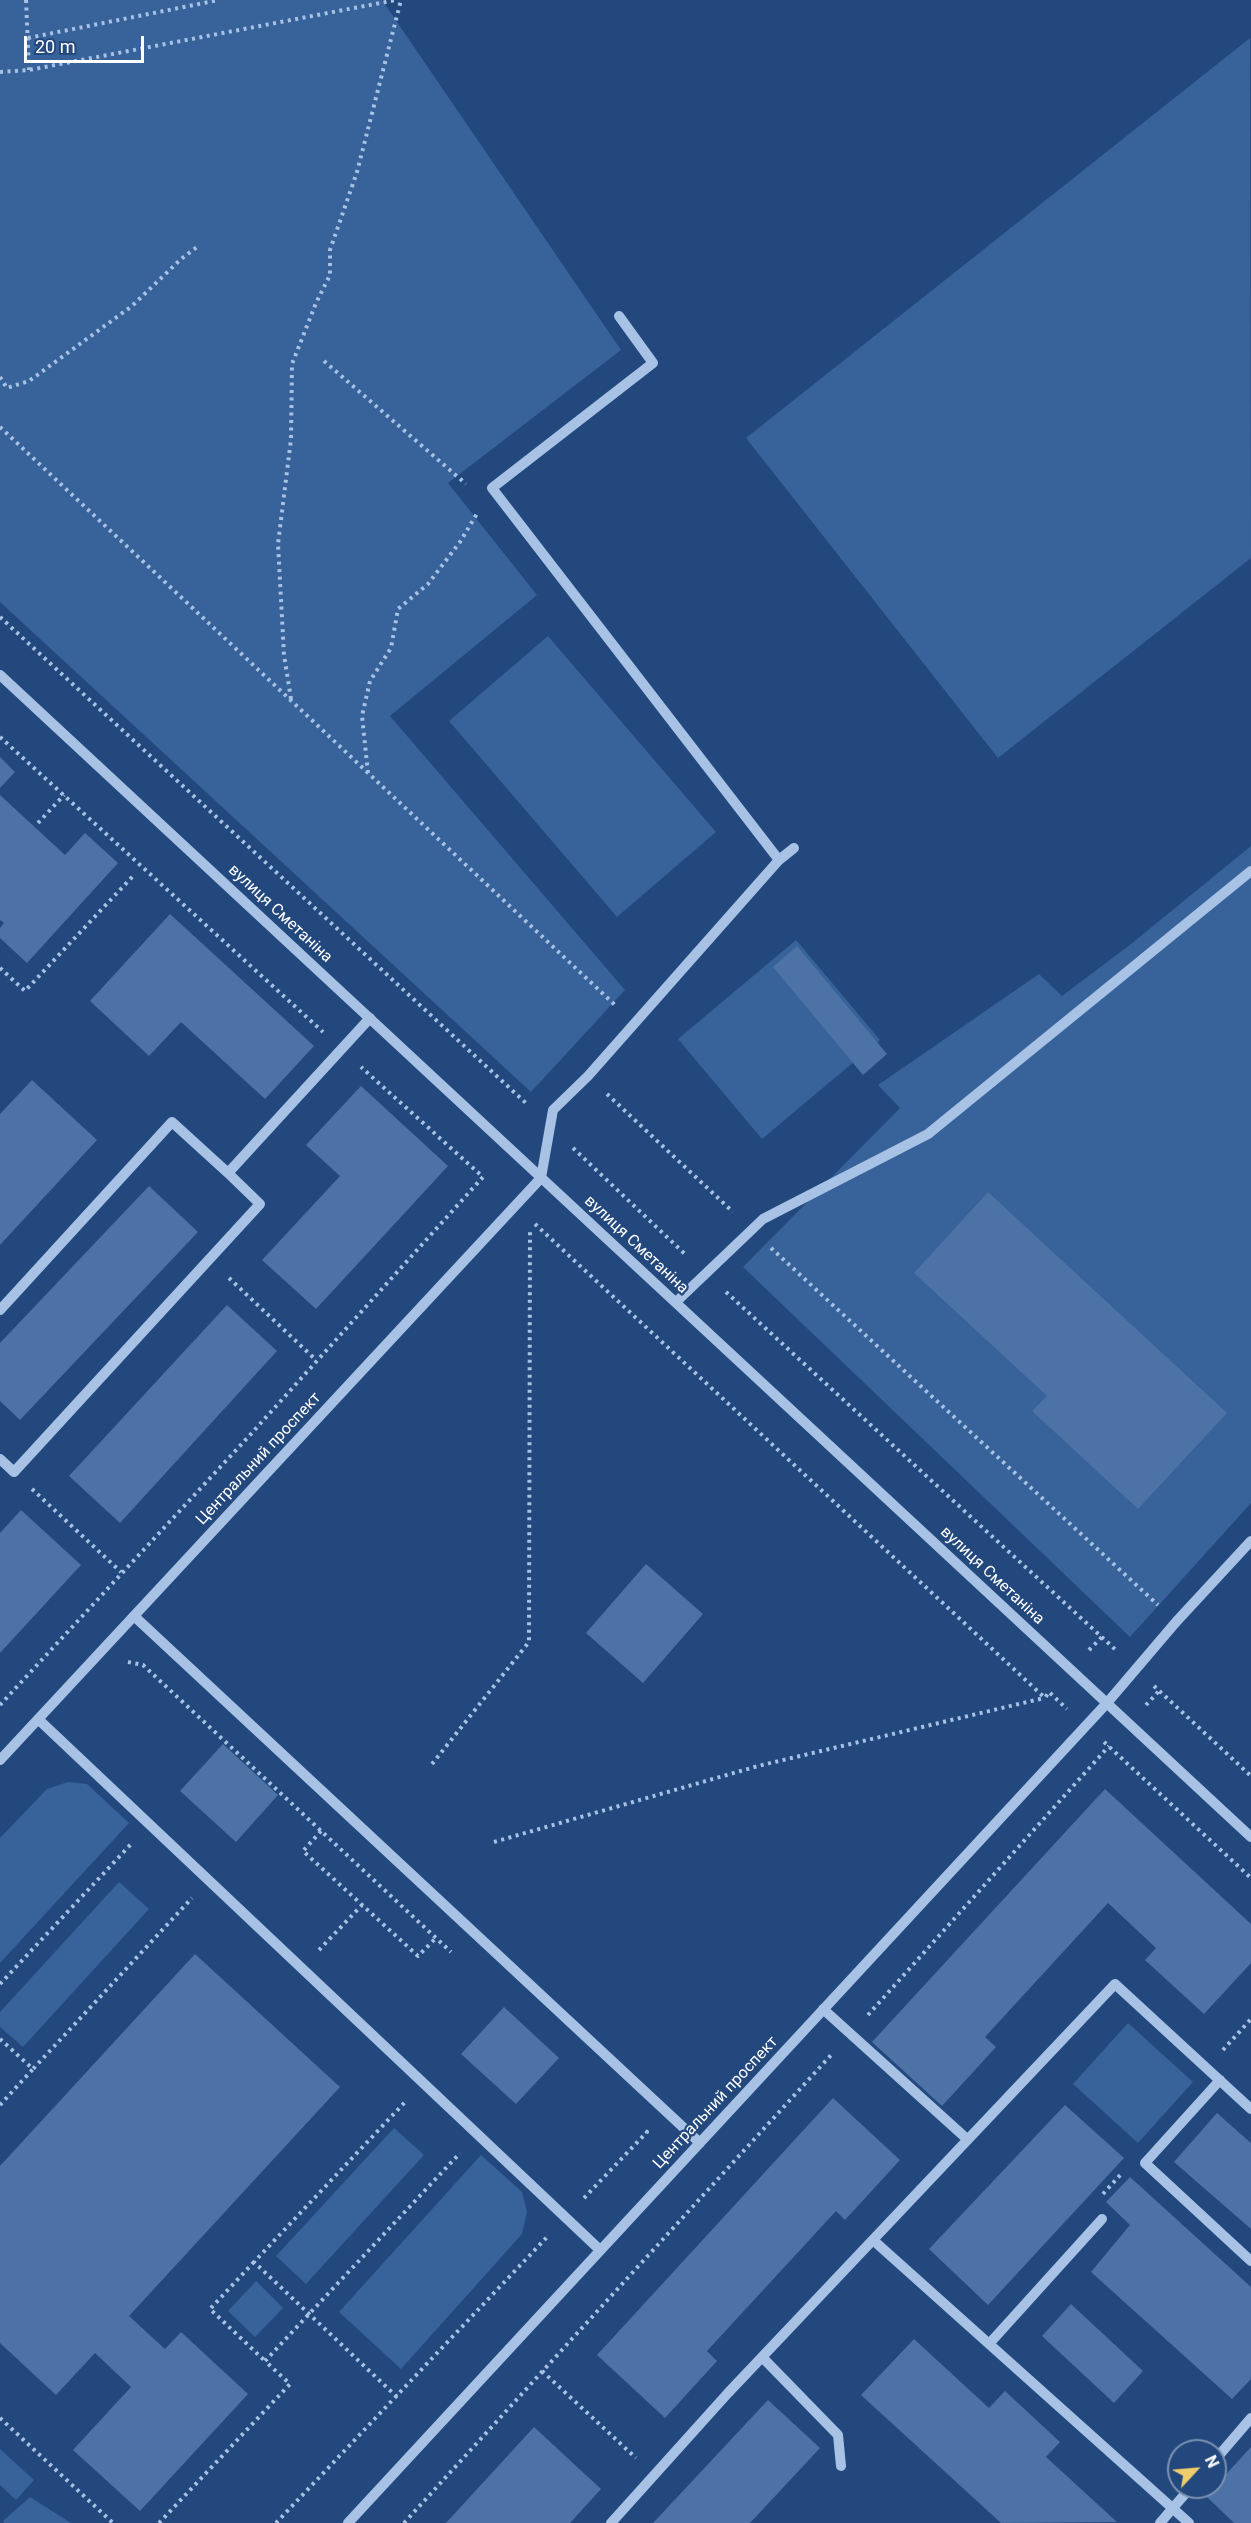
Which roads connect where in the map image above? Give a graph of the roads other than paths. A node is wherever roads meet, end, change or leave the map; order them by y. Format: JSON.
{"nodes":[{"id":1,"x":619,"y":316,"type":"dead end"},
{"id":2,"x":0,"y":675,"type":"edge"},
{"id":3,"x":794,"y":848,"type":"dead end"},
{"id":4,"x":779,"y":860,"type":"junction"},
{"id":5,"x":1251,"y":871,"type":"edge"},
{"id":6,"x":370,"y":1018,"type":"junction"},
{"id":7,"x":228,"y":1173,"type":"junction"},
{"id":8,"x":541,"y":1178,"type":"junction"},
{"id":9,"x":676,"y":1302,"type":"junction"},
{"id":10,"x":0,"y":1310,"type":"edge"},
{"id":11,"x":0,"y":1459,"type":"edge"},
{"id":12,"x":1251,"y":1541,"type":"edge"},
{"id":13,"x":134,"y":1616,"type":"junction"},
{"id":14,"x":1107,"y":1703,"type":"junction"},
{"id":15,"x":38,"y":1719,"type":"junction"},
{"id":16,"x":0,"y":1760,"type":"edge"},
{"id":17,"x":1251,"y":1837,"type":"edge"},
{"id":18,"x":823,"y":2009,"type":"junction"},
{"id":19,"x":1220,"y":2080,"type":"junction"},
{"id":20,"x":1251,"y":2109,"type":"edge"},
{"id":21,"x":968,"y":2139,"type":"junction"},
{"id":22,"x":700,"y":2143,"type":"junction"},
{"id":23,"x":1102,"y":2219,"type":"road end"},
{"id":24,"x":873,"y":2240,"type":"junction"},
{"id":25,"x":600,"y":2250,"type":"junction"},
{"id":26,"x":1251,"y":2260,"type":"edge"},
{"id":27,"x":989,"y":2344,"type":"junction"},
{"id":28,"x":762,"y":2357,"type":"junction"},
{"id":29,"x":1251,"y":2418,"type":"edge"},
{"id":30,"x":1227,"y":2446,"type":"edge"},
{"id":31,"x":841,"y":2466,"type":"dead end"},
{"id":32,"x":1181,"y":2499,"type":"edge"},
{"id":33,"x":1173,"y":2508,"type":"junction"},
{"id":34,"x":348,"y":2523,"type":"edge"},
{"id":35,"x":611,"y":2523,"type":"edge"},
{"id":36,"x":1160,"y":2523,"type":"edge"},
{"id":37,"x":1189,"y":2523,"type":"edge"}],
"edges":[{"from":1,"to":4,"type":"street"},
{"from":2,"to":6,"type":"street","name":"вулиця Сметаніна"},
{"from":3,"to":4,"type":"street"},
{"from":4,"to":8,"type":"street"},
{"from":5,"to":9,"type":"street"},
{"from":6,"to":7,"type":"street"},
{"from":6,"to":8,"type":"street","name":"вулиця Сметаніна"},
{"from":7,"to":10,"type":"street"},
{"from":7,"to":11,"type":"street"},
{"from":8,"to":9,"type":"street","name":"вулиця Сметаніна"},
{"from":8,"to":13,"type":"street","name":"Центральний проспект"},
{"from":9,"to":14,"type":"street","name":"вулиця Сметаніна"},
{"from":12,"to":14,"type":"street","name":"Центральний проспект"},
{"from":13,"to":15,"type":"street","name":"Центральний проспект"},
{"from":13,"to":22,"type":"street"},
{"from":14,"to":17,"type":"street","name":"вулиця Сметаніна"},
{"from":14,"to":18,"type":"street","name":"Центральний проспект"},
{"from":15,"to":16,"type":"street","name":"Центральний проспект"},
{"from":15,"to":25,"type":"street"},
{"from":18,"to":21,"type":"street"},
{"from":18,"to":22,"type":"street","name":"Центральний проспект"},
{"from":19,"to":20,"type":"street"},
{"from":19,"to":21,"type":"street"},
{"from":19,"to":26,"type":"street"},
{"from":21,"to":24,"type":"street"},
{"from":22,"to":25,"type":"street","name":"Центральний проспект"},
{"from":23,"to":27,"type":"street"},
{"from":24,"to":27,"type":"street"},
{"from":24,"to":28,"type":"street"},
{"from":25,"to":34,"type":"street","name":"Центральний проспект"},
{"from":27,"to":33,"type":"street"},
{"from":28,"to":31,"type":"street"},
{"from":28,"to":35,"type":"street"},
{"from":29,"to":30,"type":"street"},
{"from":32,"to":33,"type":"street"},
{"from":33,"to":36,"type":"street"},
{"from":33,"to":37,"type":"street"}]}
